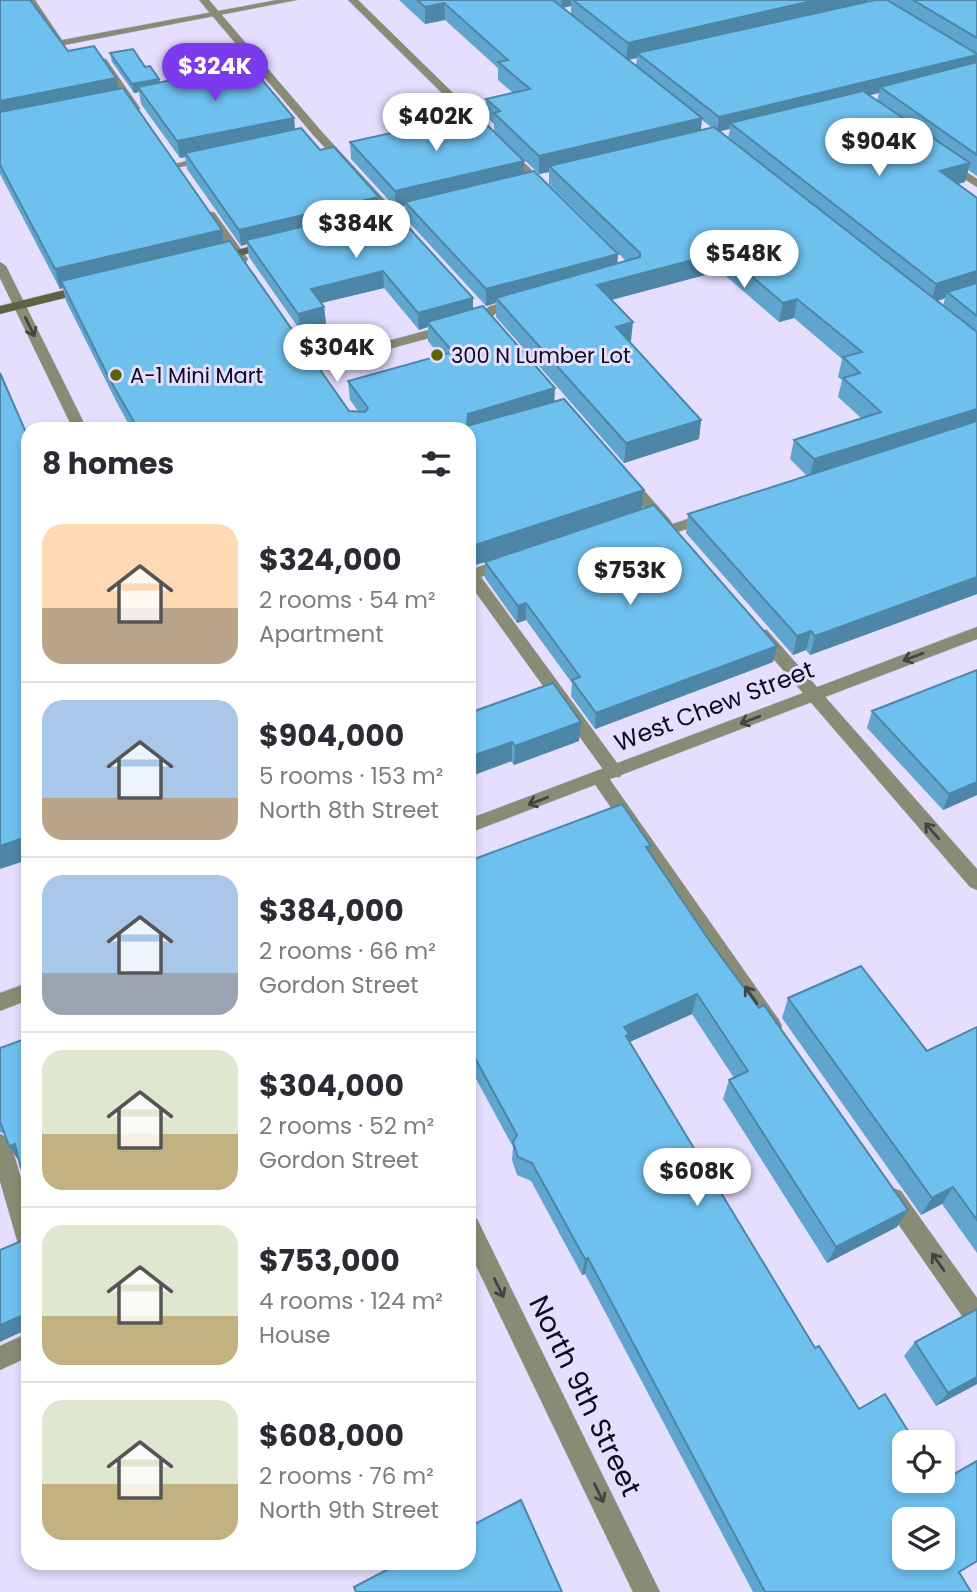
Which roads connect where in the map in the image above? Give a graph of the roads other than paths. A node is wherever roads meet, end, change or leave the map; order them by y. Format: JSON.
{"nodes":[{"id":1,"x":30,"y":0,"type":"edge"},
{"id":2,"x":204,"y":0,"type":"edge"},
{"id":3,"x":292,"y":0,"type":"edge"},
{"id":4,"x":353,"y":0,"type":"edge"},
{"id":5,"x":216,"y":14,"type":"junction"},
{"id":6,"x":102,"y":59,"type":"edge"},
{"id":7,"x":267,"y":72,"type":"junction"},
{"id":8,"x":254,"y":74,"type":"edge"},
{"id":9,"x":136,"y":98,"type":"junction"},
{"id":10,"x":116,"y":102,"type":"edge"},
{"id":11,"x":145,"y":122,"type":"edge"},
{"id":12,"x":318,"y":134,"type":"junction"},
{"id":13,"x":305,"y":136,"type":"edge"},
{"id":14,"x":168,"y":154,"type":"edge"},
{"id":15,"x":228,"y":154,"type":"edge"},
{"id":16,"x":935,"y":155,"type":"edge"},
{"id":17,"x":176,"y":165,"type":"junction"},
{"id":18,"x":184,"y":176,"type":"edge"},
{"id":19,"x":552,"y":178,"type":"edge"},
{"id":20,"x":538,"y":181,"type":"junction"},
{"id":21,"x":525,"y":184,"type":"edge"},
{"id":22,"x":977,"y":184,"type":"edge"},
{"id":23,"x":552,"y":196,"type":"edge"},
{"id":24,"x":199,"y":198,"type":"edge"},
{"id":25,"x":446,"y":203,"type":"edge"},
{"id":26,"x":394,"y":215,"type":"junction"},
{"id":27,"x":368,"y":222,"type":"edge"},
{"id":28,"x":412,"y":235,"type":"edge"},
{"id":29,"x":276,"y":243,"type":"edge"},
{"id":30,"x":237,"y":253,"type":"junction"},
{"id":31,"x":196,"y":263,"type":"edge"},
{"id":32,"x":0,"y":266,"type":"edge"},
{"id":33,"x":253,"y":275,"type":"edge"},
{"id":34,"x":101,"y":286,"type":"edge"},
{"id":35,"x":535,"y":299,"type":"edge"},
{"id":36,"x":19,"y":305,"type":"junction"},
{"id":37,"x":0,"y":310,"type":"edge"},
{"id":38,"x":315,"y":364,"type":"edge"},
{"id":39,"x":77,"y":422,"type":"edge"},
{"id":40,"x":620,"y":472,"type":"edge"},
{"id":41,"x":724,"y":512,"type":"edge"},
{"id":42,"x":523,"y":557,"type":"edge"},
{"id":43,"x":476,"y":573,"type":"edge"},
{"id":44,"x":476,"y":582,"type":"edge"},
{"id":45,"x":751,"y":622,"type":"edge"},
{"id":46,"x":977,"y":633,"type":"edge"},
{"id":47,"x":814,"y":695,"type":"junction"},
{"id":48,"x":606,"y":775,"type":"junction"},
{"id":49,"x":476,"y":823,"type":"edge"},
{"id":50,"x":977,"y":882,"type":"edge"},
{"id":51,"x":21,"y":994,"type":"edge"},
{"id":52,"x":0,"y":1002,"type":"edge"},
{"id":53,"x":786,"y":1045,"type":"edge"},
{"id":54,"x":0,"y":1144,"type":"edge"},
{"id":55,"x":881,"y":1182,"type":"edge"},
{"id":56,"x":21,"y":1216,"type":"edge"},
{"id":57,"x":476,"y":1241,"type":"edge"},
{"id":58,"x":977,"y":1318,"type":"edge"},
{"id":59,"x":21,"y":1348,"type":"edge"},
{"id":60,"x":0,"y":1358,"type":"edge"},
{"id":61,"x":647,"y":1592,"type":"edge"}],
"edges":[{"from":1,"to":5,"type":"street"},
{"from":2,"to":5,"type":"street"},
{"from":3,"to":5,"type":"street"},
{"from":4,"to":20,"type":"street"},
{"from":5,"to":7,"type":"street"},
{"from":6,"to":9,"type":"street"},
{"from":7,"to":8,"type":"street"},
{"from":7,"to":12,"type":"street"},
{"from":9,"to":10,"type":"street"},
{"from":9,"to":11,"type":"street"},
{"from":12,"to":13,"type":"street"},
{"from":12,"to":26,"type":"street"},
{"from":14,"to":17,"type":"street"},
{"from":15,"to":17,"type":"street"},
{"from":16,"to":22,"type":"street"},
{"from":17,"to":18,"type":"street"},
{"from":19,"to":20,"type":"street"},
{"from":20,"to":21,"type":"street"},
{"from":20,"to":23,"type":"street"},
{"from":24,"to":30,"type":"street"},
{"from":25,"to":26,"type":"street"},
{"from":26,"to":27,"type":"street"},
{"from":26,"to":28,"type":"street"},
{"from":29,"to":30,"type":"street"},
{"from":30,"to":31,"type":"street"},
{"from":30,"to":33,"type":"street"},
{"from":32,"to":36,"type":"street"},
{"from":34,"to":36,"type":"street"},
{"from":35,"to":38,"type":"street"},
{"from":36,"to":37,"type":"street"},
{"from":36,"to":39,"type":"street","one_way":true},
{"from":40,"to":41,"type":"street"},
{"from":42,"to":43,"type":"street"},
{"from":44,"to":48,"type":"street"},
{"from":45,"to":47,"type":"street"},
{"from":46,"to":47,"type":"street","name":"West Chew Street","one_way":true},
{"from":47,"to":48,"type":"street","name":"West Chew Street","one_way":true},
{"from":50,"to":47,"type":"street","one_way":true},
{"from":48,"to":49,"type":"street","name":"West Chew Street","one_way":true},
{"from":53,"to":48,"type":"street","one_way":true},
{"from":51,"to":52,"type":"street"},
{"from":54,"to":56,"type":"street"},
{"from":58,"to":55,"type":"street","one_way":true},
{"from":57,"to":61,"type":"street","name":"North 9th Street","one_way":true},
{"from":59,"to":60,"type":"street"}]}
